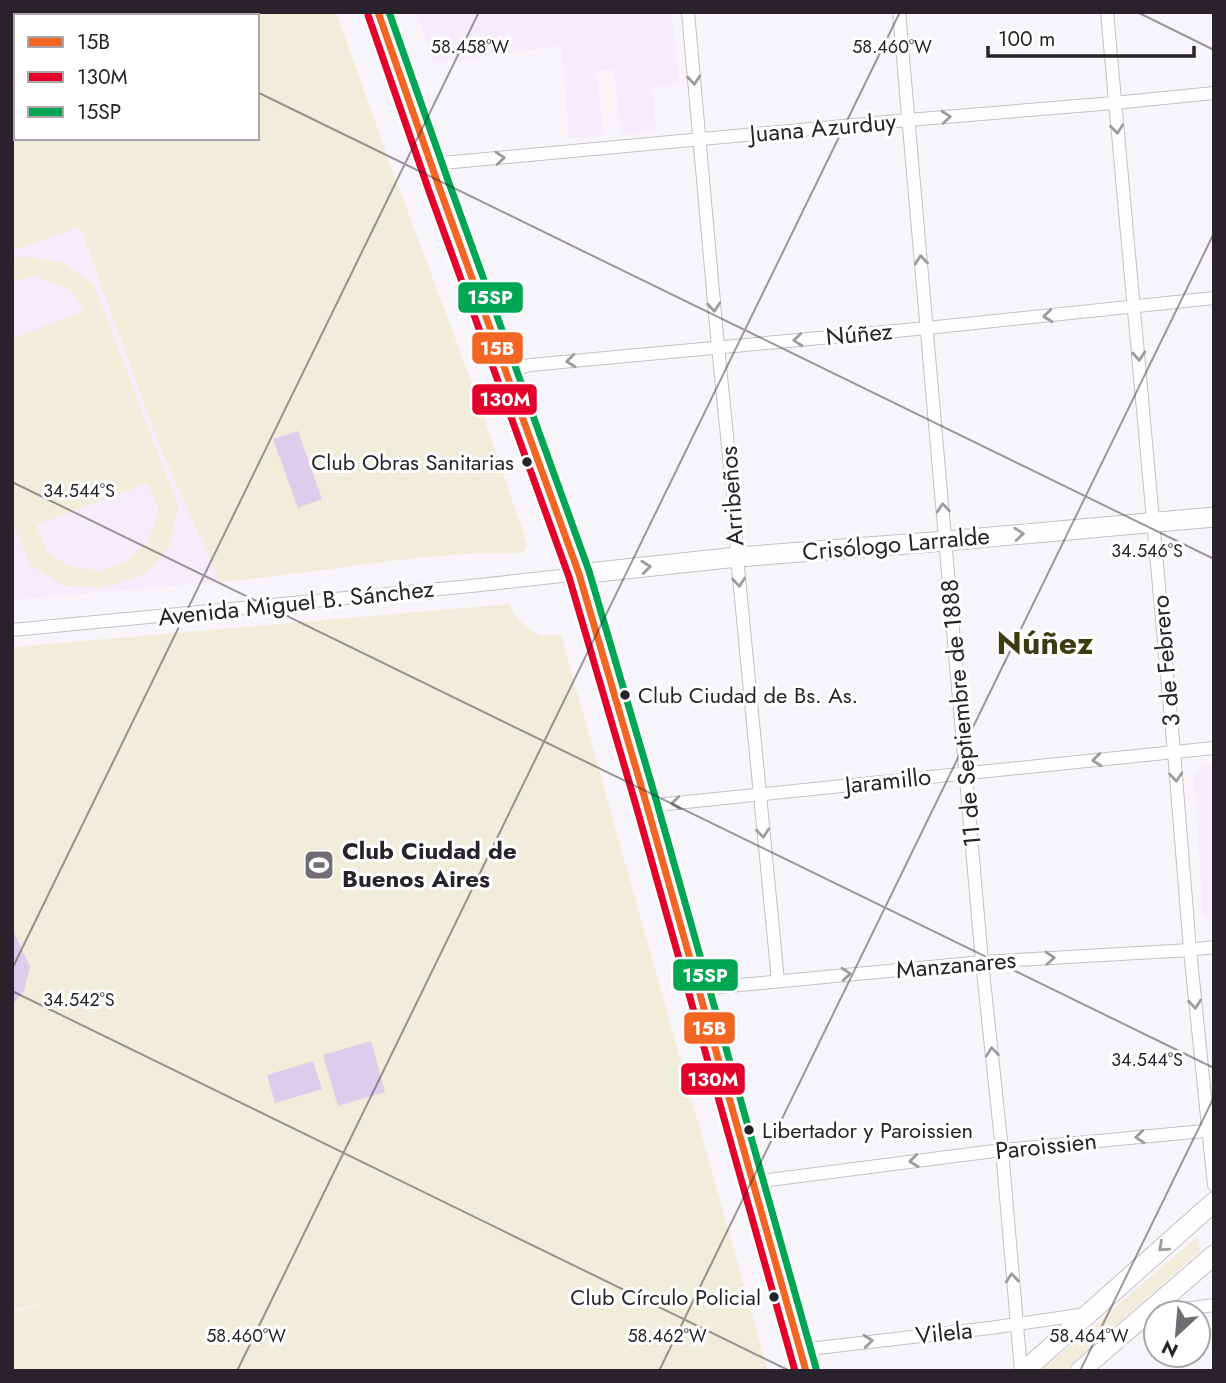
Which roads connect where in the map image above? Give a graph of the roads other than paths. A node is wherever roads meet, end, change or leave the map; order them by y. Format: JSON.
{"nodes":[{"id":1,"x":377,"y":12,"type":"edge"},
{"id":2,"x":688,"y":12,"type":"edge"},
{"id":3,"x":899,"y":12,"type":"edge"},
{"id":4,"x":1107,"y":12,"type":"edge"},
{"id":5,"x":1214,"y":93,"type":"edge"},
{"id":6,"x":1114,"y":103,"type":"junction"},
{"id":7,"x":908,"y":120,"type":"junction"},
{"id":8,"x":699,"y":140,"type":"junction"},
{"id":9,"x":432,"y":164,"type":"junction"},
{"id":10,"x":1214,"y":298,"type":"edge"},
{"id":11,"x":1134,"y":308,"type":"junction"},
{"id":12,"x":928,"y":328,"type":"junction"},
{"id":13,"x":718,"y":347,"type":"junction"},
{"id":14,"x":506,"y":372,"type":"junction"},
{"id":15,"x":1214,"y":517,"type":"edge"},
{"id":16,"x":1154,"y":522,"type":"junction"},
{"id":17,"x":946,"y":541,"type":"junction"},
{"id":18,"x":737,"y":557,"type":"junction"},
{"id":19,"x":579,"y":574,"type":"junction"},
{"id":20,"x":12,"y":630,"type":"edge"},
{"id":21,"x":1214,"y":748,"type":"edge"},
{"id":22,"x":1174,"y":752,"type":"junction"},
{"id":23,"x":967,"y":773,"type":"junction"},
{"id":24,"x":759,"y":794,"type":"junction"},
{"id":25,"x":647,"y":806,"type":"junction"},
{"id":26,"x":1214,"y":947,"type":"edge"},
{"id":27,"x":1190,"y":950,"type":"junction"},
{"id":28,"x":982,"y":962,"type":"junction"},
{"id":29,"x":778,"y":981,"type":"junction"},
{"id":30,"x":698,"y":989,"type":"junction"},
{"id":31,"x":1211,"y":1131,"type":"edge"},
{"id":32,"x":1002,"y":1150,"type":"junction"},
{"id":33,"x":753,"y":1182,"type":"junction"},
{"id":34,"x":1214,"y":1185,"type":"edge"},
{"id":35,"x":1214,"y":1202,"type":"edge"},
{"id":36,"x":1214,"y":1255,"type":"edge"},
{"id":37,"x":1163,"y":1299,"type":"edge"},
{"id":38,"x":1087,"y":1314,"type":"junction"},
{"id":39,"x":1142,"y":1317,"type":"edge"},
{"id":40,"x":1016,"y":1325,"type":"junction"},
{"id":41,"x":803,"y":1360,"type":"edge"},
{"id":42,"x":1023,"y":1371,"type":"edge"},
{"id":43,"x":1080,"y":1371,"type":"edge"}],
"edges":[{"from":1,"to":9,"type":"main road"},
{"from":2,"to":8,"type":"street","name":"Arribeños","one_way":true},
{"from":3,"to":7,"type":"street","name":"11 de Septiembre de 1888"},
{"from":4,"to":6,"type":"street","name":"3 de Febrero"},
{"from":5,"to":6,"type":"street","name":"Juana Azurduy"},
{"from":7,"to":6,"type":"street","name":"Juana Azurduy","one_way":true},
{"from":6,"to":11,"type":"street","name":"3 de Febrero","one_way":true},
{"from":7,"to":8,"type":"street","name":"Juana Azurduy"},
{"from":12,"to":7,"type":"street","name":"11 de Septiembre de 1888","one_way":true},
{"from":9,"to":8,"type":"street","name":"Juana Azurduy","one_way":true},
{"from":8,"to":13,"type":"street","name":"Arribeños","one_way":true},
{"from":9,"to":14,"type":"main road"},
{"from":10,"to":11,"type":"street","name":"Núñez"},
{"from":11,"to":12,"type":"street","name":"Núñez","one_way":true},
{"from":11,"to":16,"type":"street","name":"3 de Febrero","one_way":true},
{"from":12,"to":13,"type":"street","name":"Núñez","one_way":true},
{"from":17,"to":12,"type":"street","name":"11 de Septiembre de 1888","one_way":true},
{"from":13,"to":14,"type":"street","name":"Núñez","one_way":true},
{"from":13,"to":18,"type":"street","name":"Arribeños"},
{"from":14,"to":19,"type":"main road"},
{"from":15,"to":16,"type":"street","name":"Crisólogo Larralde"},
{"from":17,"to":16,"type":"street","name":"Crisólogo Larralde","one_way":true},
{"from":16,"to":22,"type":"street","name":"3 de Febrero"},
{"from":17,"to":18,"type":"street","name":"Crisólogo Larralde"},
{"from":17,"to":23,"type":"street","name":"11 de Septiembre de 1888"},
{"from":19,"to":18,"type":"street","name":"Crisólogo Larralde","one_way":true},
{"from":18,"to":24,"type":"street","name":"Arribeños","one_way":true},
{"from":19,"to":20,"type":"street","name":"Avenida Miguel B. Sánchez"},
{"from":19,"to":25,"type":"main road"},
{"from":21,"to":22,"type":"street","name":"Jaramillo"},
{"from":22,"to":23,"type":"street","name":"Jaramillo","one_way":true},
{"from":22,"to":27,"type":"street","name":"3 de Febrero","one_way":true},
{"from":23,"to":24,"type":"street","name":"Jaramillo"},
{"from":23,"to":28,"type":"street","name":"11 de Septiembre de 1888"},
{"from":24,"to":25,"type":"street","name":"Jaramillo","one_way":true},
{"from":24,"to":29,"type":"street","name":"Arribeños","one_way":true},
{"from":25,"to":30,"type":"main road"},
{"from":26,"to":27,"type":"street","name":"Manzanares"},
{"from":28,"to":27,"type":"street","name":"Manzanares","one_way":true},
{"from":27,"to":31,"type":"street","name":"3 de Febrero","one_way":true},
{"from":29,"to":28,"type":"street","name":"Manzanares","one_way":true},
{"from":32,"to":28,"type":"street","name":"11 de Septiembre de 1888","one_way":true},
{"from":29,"to":30,"type":"street","name":"Manzanares"},
{"from":30,"to":33,"type":"main road"},
{"from":31,"to":32,"type":"street","name":"Paroissien","one_way":true},
{"from":31,"to":34,"type":"street","name":"3 de Febrero"},
{"from":32,"to":33,"type":"street","name":"Paroissien","one_way":true},
{"from":40,"to":32,"type":"street","name":"11 de Septiembre de 1888","one_way":true},
{"from":33,"to":41,"type":"main road"},
{"from":35,"to":38,"type":"street","one_way":true},
{"from":36,"to":37,"type":"street"},
{"from":38,"to":40,"type":"street","name":"Vilela"},
{"from":38,"to":42,"type":"street"},
{"from":39,"to":43,"type":"street"},
{"from":41,"to":40,"type":"street","name":"Vilela","one_way":true},
{"from":40,"to":42,"type":"street","name":"11 de Septiembre de 1888"}]}
